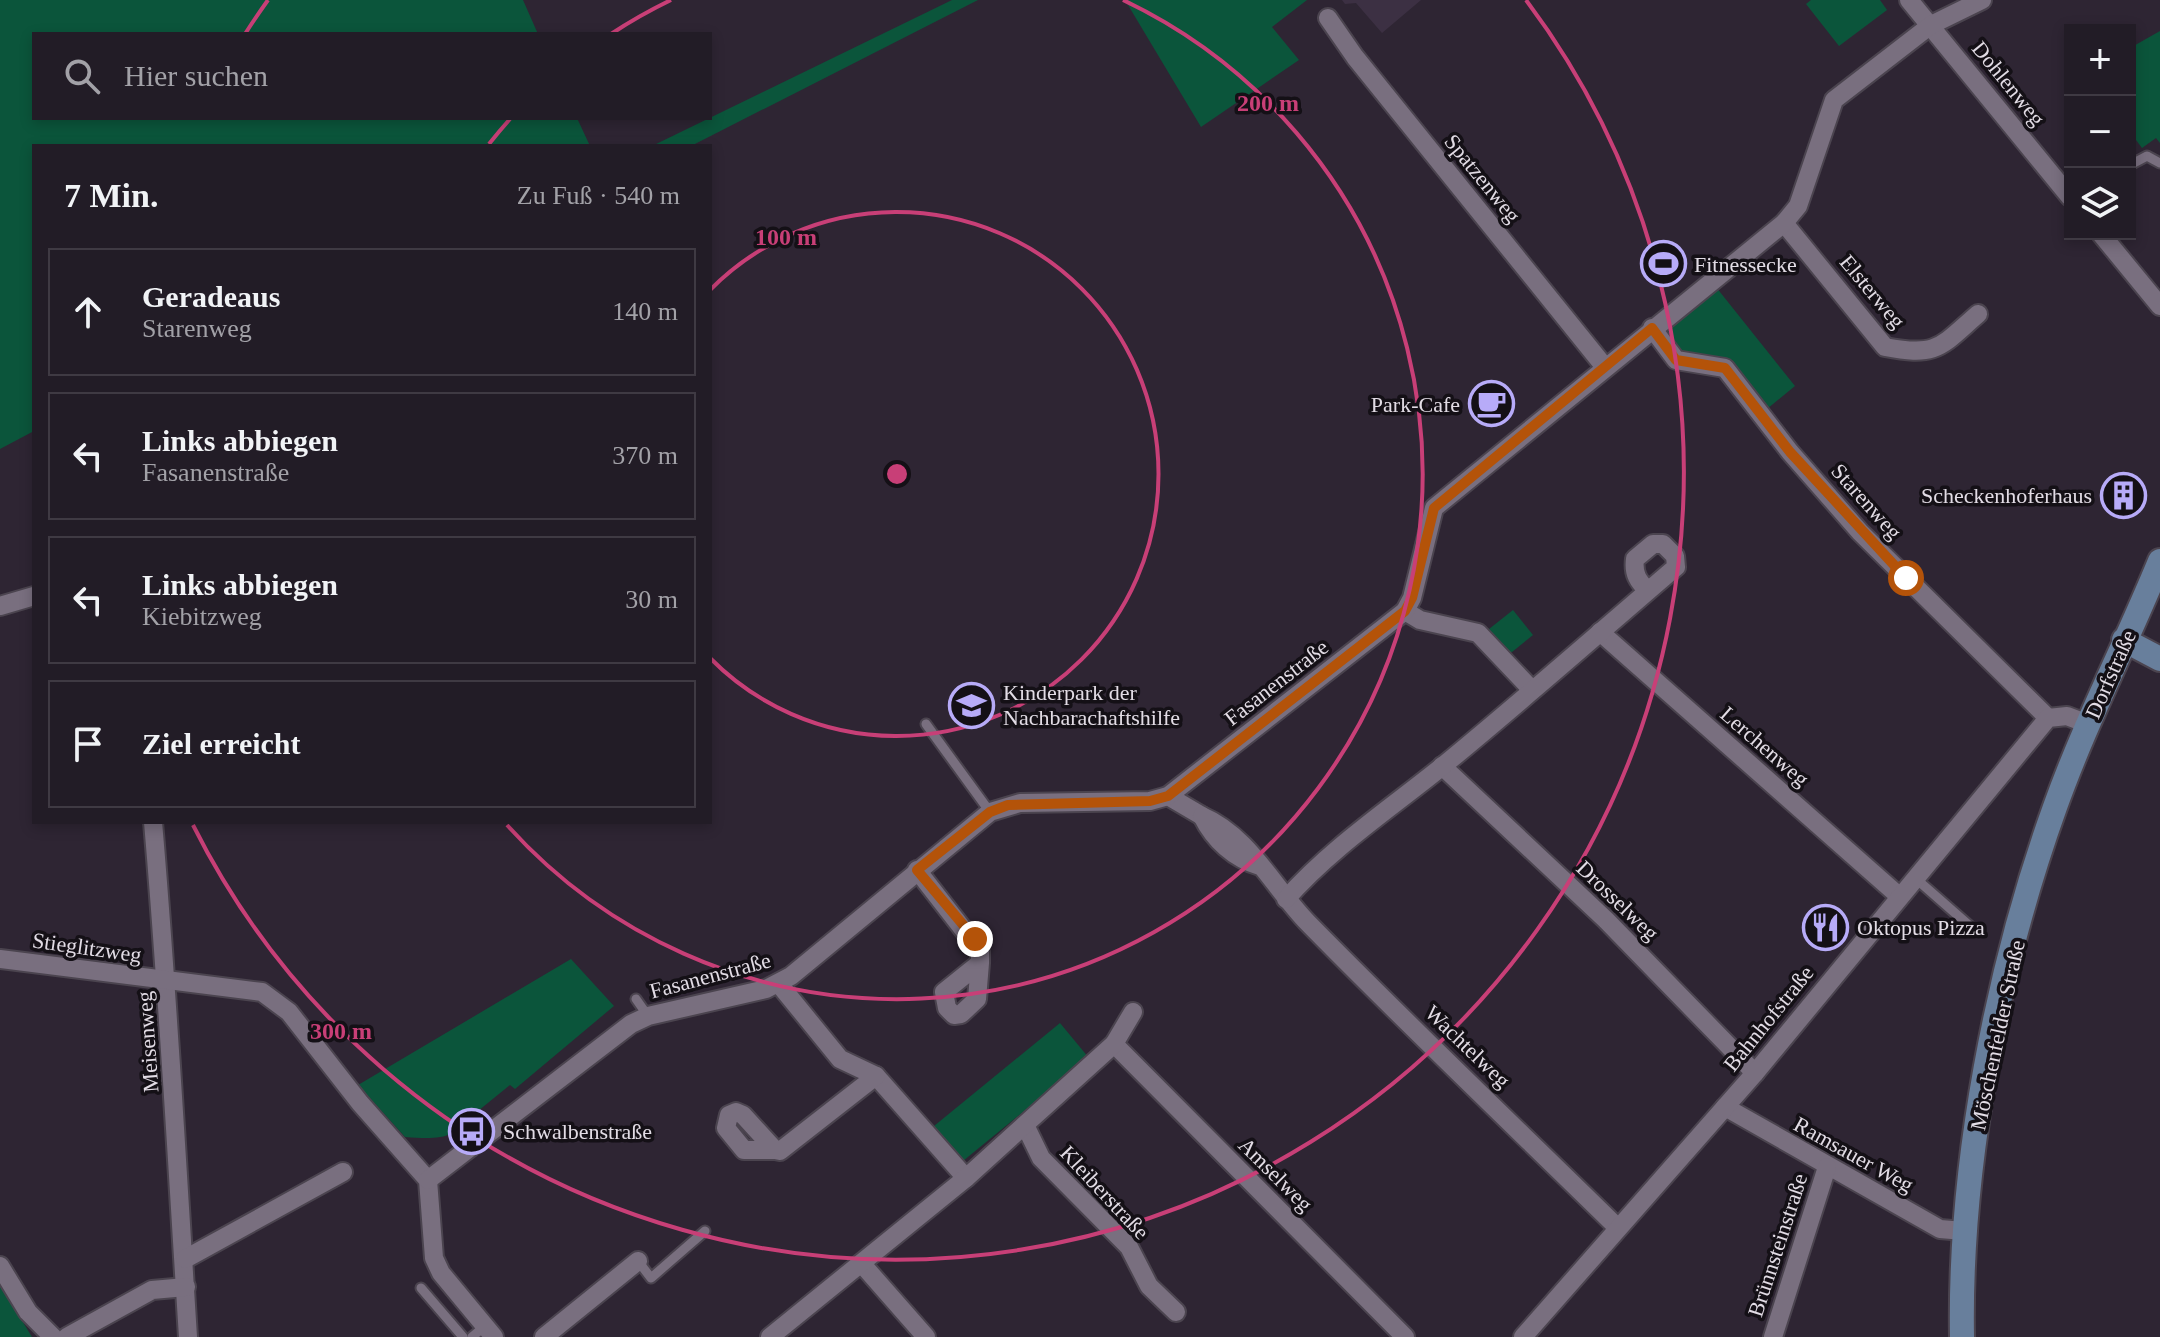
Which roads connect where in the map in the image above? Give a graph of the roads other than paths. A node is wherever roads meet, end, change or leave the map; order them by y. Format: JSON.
{"nodes":[{"id":1,"x":1909,"y":0,"type":"edge"},
{"id":2,"x":1982,"y":0,"type":"edge"},
{"id":3,"x":1328,"y":18,"type":"dead end"},
{"id":4,"x":1931,"y":25,"type":"junction"},
{"id":5,"x":2136,"y":162,"type":"edge"},
{"id":6,"x":2160,"y":163,"type":"edge"},
{"id":7,"x":2064,"y":190,"type":"edge"},
{"id":8,"x":1784,"y":223,"type":"junction"},
{"id":9,"x":2106,"y":240,"type":"edge"},
{"id":10,"x":2160,"y":306,"type":"edge"},
{"id":11,"x":1978,"y":314,"type":"dead end"},
{"id":12,"x":1652,"y":328,"type":"junction"},
{"id":13,"x":1604,"y":366,"type":"junction"},
{"id":14,"x":2160,"y":561,"type":"edge"},
{"id":15,"x":1648,"y":591,"type":"dead end"},
{"id":16,"x":32,"y":597,"type":"edge"},
{"id":17,"x":0,"y":606,"type":"edge"},
{"id":18,"x":1405,"y":611,"type":"junction"},
{"id":19,"x":1600,"y":632,"type":"junction"},
{"id":20,"x":2124,"y":640,"type":"junction"},
{"id":21,"x":2160,"y":659,"type":"edge"},
{"id":22,"x":1532,"y":690,"type":"junction"},
{"id":23,"x":2048,"y":718,"type":"junction"},
{"id":24,"x":926,"y":724,"type":"dead end"},
{"id":25,"x":2084,"y":734,"type":"junction"},
{"id":26,"x":1442,"y":766,"type":"junction"},
{"id":27,"x":1168,"y":796,"type":"junction"},
{"id":28,"x":990,"y":812,"type":"junction"},
{"id":29,"x":153,"y":824,"type":"edge"},
{"id":30,"x":917,"y":870,"type":"junction"},
{"id":31,"x":1914,"y":877,"type":"junction"},
{"id":32,"x":1899,"y":896,"type":"junction"},
{"id":33,"x":1286,"y":899,"type":"junction"},
{"id":34,"x":1971,"y":927,"type":"dead end"},
{"id":35,"x":0,"y":959,"type":"edge"},
{"id":36,"x":980,"y":963,"type":"dead end"},
{"id":37,"x":167,"y":982,"type":"junction"},
{"id":38,"x":779,"y":984,"type":"junction"},
{"id":39,"x":636,"y":999,"type":"dead end"},
{"id":40,"x":1133,"y":1012,"type":"dead end"},
{"id":41,"x":648,"y":1016,"type":"junction"},
{"id":42,"x":1114,"y":1044,"type":"junction"},
{"id":43,"x":1755,"y":1073,"type":"junction"},
{"id":44,"x":876,"y":1076,"type":"junction"},
{"id":45,"x":1725,"y":1107,"type":"junction"},
{"id":46,"x":1025,"y":1125,"type":"junction"},
{"id":47,"x":775,"y":1150,"type":"dead end"},
{"id":48,"x":1827,"y":1167,"type":"junction"},
{"id":49,"x":343,"y":1172,"type":"dead end"},
{"id":50,"x":966,"y":1178,"type":"junction"},
{"id":51,"x":428,"y":1180,"type":"junction"},
{"id":52,"x":1617,"y":1227,"type":"junction"},
{"id":53,"x":705,"y":1231,"type":"dead end"},
{"id":54,"x":1964,"y":1231,"type":"junction"},
{"id":55,"x":185,"y":1259,"type":"junction"},
{"id":56,"x":638,"y":1261,"type":"joint"},
{"id":57,"x":862,"y":1264,"type":"junction"},
{"id":58,"x":0,"y":1266,"type":"edge"},
{"id":59,"x":186,"y":1287,"type":"junction"},
{"id":60,"x":421,"y":1288,"type":"dead end"},
{"id":61,"x":1176,"y":1312,"type":"dead end"},
{"id":62,"x":484,"y":1333,"type":"edge"},
{"id":63,"x":53,"y":1337,"type":"edge"},
{"id":64,"x":67,"y":1337,"type":"edge"},
{"id":65,"x":188,"y":1337,"type":"edge"},
{"id":66,"x":463,"y":1337,"type":"edge"},
{"id":67,"x":544,"y":1337,"type":"edge"},
{"id":68,"x":770,"y":1337,"type":"edge"},
{"id":69,"x":926,"y":1337,"type":"edge"},
{"id":70,"x":1405,"y":1337,"type":"edge"},
{"id":71,"x":1523,"y":1337,"type":"edge"},
{"id":72,"x":1773,"y":1337,"type":"edge"},
{"id":73,"x":1962,"y":1337,"type":"edge"}],
"edges":[{"from":1,"to":4,"type":"street","name":"Dohlenweg"},
{"from":2,"to":4,"type":"street"},
{"from":3,"to":13,"type":"street","name":"Spatzenweg"},
{"from":4,"to":7,"type":"street","name":"Dohlenweg"},
{"from":4,"to":8,"type":"street"},
{"from":5,"to":6,"type":"lane"},
{"from":8,"to":11,"type":"street","name":"Elsterweg"},
{"from":8,"to":12,"type":"street"},
{"from":9,"to":10,"type":"street"},
{"from":12,"to":13,"type":"street"},
{"from":12,"to":23,"type":"street","name":"Starenweg"},
{"from":13,"to":18,"type":"street"},
{"from":14,"to":20,"type":"street","name":"Dorfstraße"},
{"from":15,"to":19,"type":"street"},
{"from":16,"to":17,"type":"street"},
{"from":18,"to":22,"type":"street"},
{"from":18,"to":27,"type":"street","name":"Fasanenstraße"},
{"from":19,"to":22,"type":"street"},
{"from":19,"to":32,"type":"street","name":"Lerchenweg"},
{"from":20,"to":21,"type":"street"},
{"from":20,"to":25,"type":"street","name":"Dorfstraße"},
{"from":22,"to":26,"type":"street"},
{"from":23,"to":25,"type":"street"},
{"from":23,"to":31,"type":"street","name":"Bahnhofstraße"},
{"from":24,"to":28,"type":"lane"},
{"from":25,"to":54,"type":"street","name":"Möschenfelder Straße"},
{"from":26,"to":33,"type":"street"},
{"from":26,"to":43,"type":"street","name":"Drosselweg"},
{"from":27,"to":28,"type":"street","name":"Fasanenstraße"},
{"from":27,"to":33,"type":"street","name":"Wachtelweg"},
{"from":28,"to":30,"type":"street","name":"Fasanenstraße"},
{"from":29,"to":37,"type":"street","name":"Meisenweg"},
{"from":30,"to":36,"type":"street"},
{"from":30,"to":38,"type":"street","name":"Fasanenstraße"},
{"from":31,"to":32,"type":"street","name":"Bahnhofstraße"},
{"from":31,"to":34,"type":"lane"},
{"from":32,"to":43,"type":"street","name":"Bahnhofstraße"},
{"from":33,"to":52,"type":"street","name":"Wachtelweg"},
{"from":35,"to":37,"type":"street","name":"Stieglitzweg"},
{"from":37,"to":51,"type":"street"},
{"from":37,"to":55,"type":"street","name":"Meisenweg"},
{"from":38,"to":41,"type":"street","name":"Fasanenstraße"},
{"from":38,"to":44,"type":"street"},
{"from":39,"to":41,"type":"lane"},
{"from":40,"to":42,"type":"street"},
{"from":41,"to":51,"type":"street","name":"Fasanenstraße"},
{"from":42,"to":46,"type":"street"},
{"from":42,"to":70,"type":"street","name":"Amselweg"},
{"from":43,"to":45,"type":"street","name":"Bahnhofstraße"},
{"from":44,"to":47,"type":"street"},
{"from":44,"to":50,"type":"street"},
{"from":45,"to":48,"type":"street","name":"Ramsauer Weg"},
{"from":45,"to":52,"type":"street","name":"Bahnhofstraße"},
{"from":46,"to":50,"type":"street"},
{"from":46,"to":61,"type":"street","name":"Kleiberstraße"},
{"from":48,"to":54,"type":"street","name":"Ramsauer Weg"},
{"from":48,"to":72,"type":"street","name":"Brünnsteinstraße"},
{"from":49,"to":55,"type":"street"},
{"from":50,"to":57,"type":"street"},
{"from":51,"to":62,"type":"street"},
{"from":52,"to":71,"type":"street","name":"Bahnhofstraße"},
{"from":53,"to":56,"type":"lane"},
{"from":54,"to":73,"type":"street","name":"Möschenfelder Straße"},
{"from":55,"to":59,"type":"street","name":"Meisenweg"},
{"from":56,"to":67,"type":"street"},
{"from":57,"to":68,"type":"street"},
{"from":57,"to":69,"type":"street"},
{"from":58,"to":63,"type":"street"},
{"from":59,"to":64,"type":"street"},
{"from":59,"to":65,"type":"street","name":"Meisenweg"},
{"from":60,"to":66,"type":"lane"}]}
